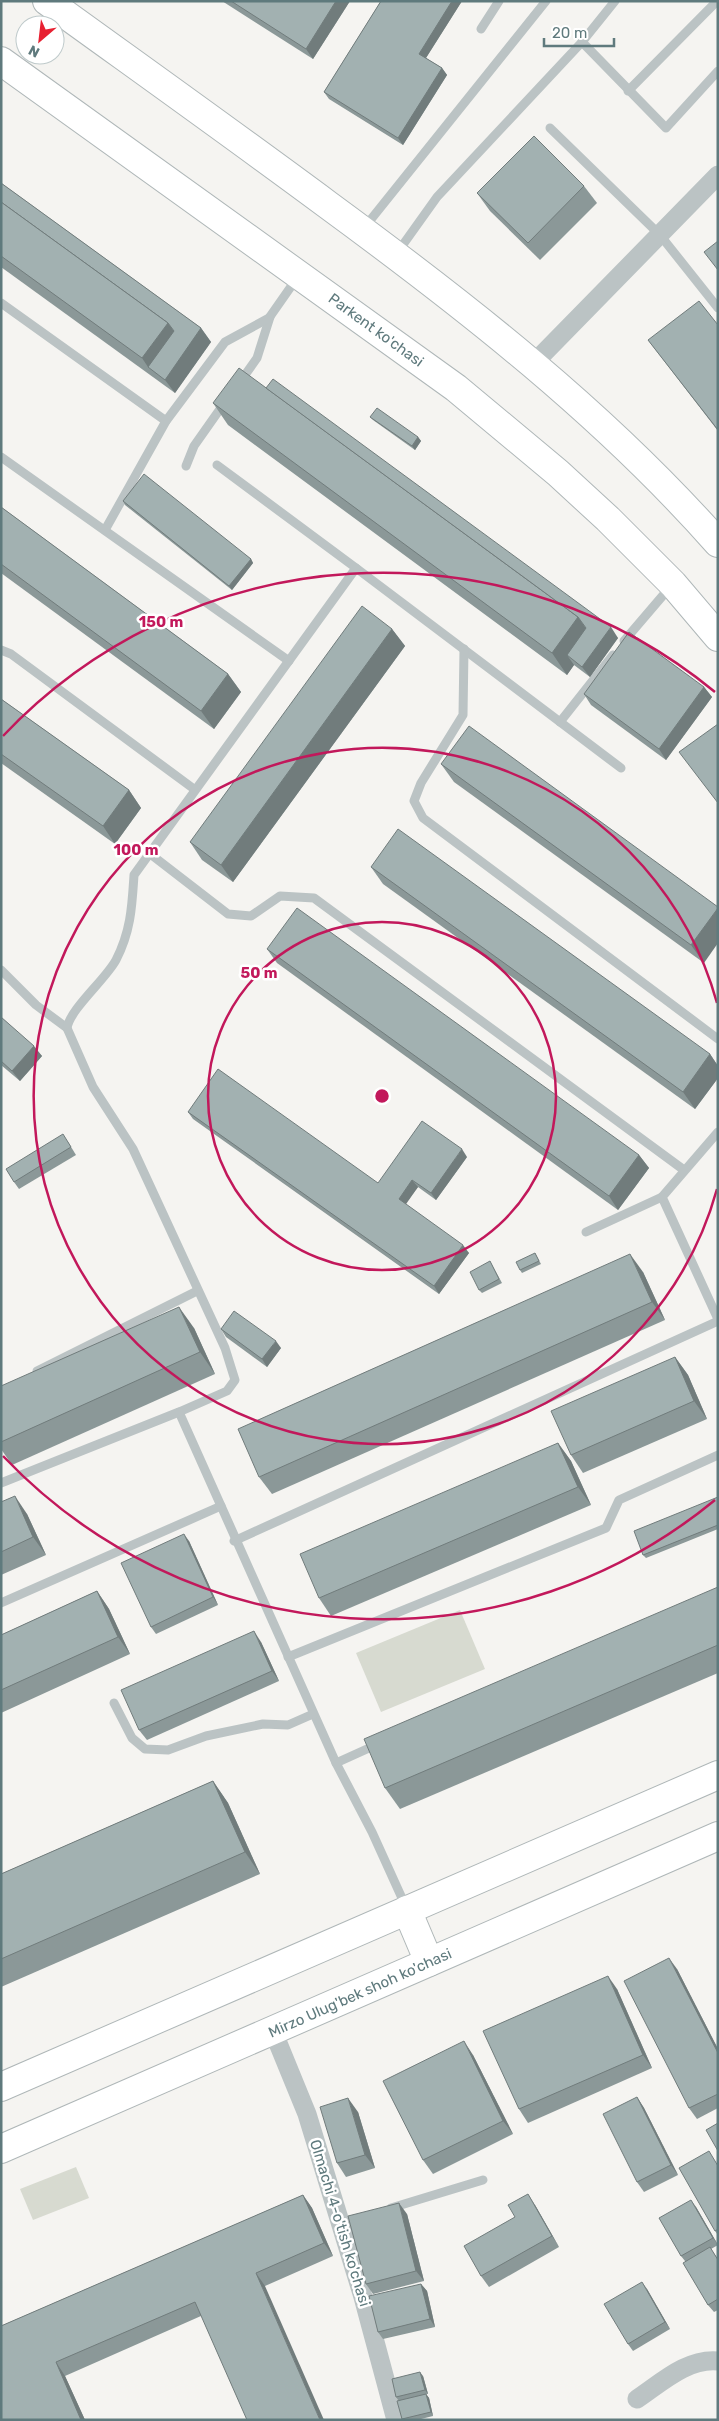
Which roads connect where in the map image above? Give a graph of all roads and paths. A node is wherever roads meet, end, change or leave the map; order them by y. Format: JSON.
{"nodes":[{"id":1,"x":47,"y":1,"type":"edge"},
{"id":2,"x":499,"y":1,"type":"edge"},
{"id":3,"x":546,"y":1,"type":"edge"},
{"id":4,"x":615,"y":1,"type":"edge"},
{"id":5,"x":716,"y":1,"type":"edge"},
{"id":6,"x":481,"y":29,"type":"dead end"},
{"id":7,"x":582,"y":42,"type":"junction"},
{"id":8,"x":1,"y":61,"type":"edge"},
{"id":9,"x":718,"y":71,"type":"edge"},
{"id":10,"x":628,"y":91,"type":"junction"},
{"id":11,"x":550,"y":128,"type":"dead end"},
{"id":12,"x":718,"y":175,"type":"edge"},
{"id":13,"x":362,"y":230,"type":"junction"},
{"id":14,"x":660,"y":235,"type":"junction"},
{"id":15,"x":396,"y":255,"type":"junction"},
{"id":16,"x":299,"y":276,"type":"junction"},
{"id":17,"x":1,"y":303,"type":"edge"},
{"id":18,"x":718,"y":308,"type":"edge"},
{"id":19,"x":270,"y":317,"type":"junction"},
{"id":20,"x":533,"y":364,"type":"junction"},
{"id":21,"x":234,"y":390,"type":"edge"},
{"id":22,"x":228,"y":398,"type":"edge"},
{"id":23,"x":166,"y":421,"type":"junction"},
{"id":24,"x":1,"y":457,"type":"edge"},
{"id":25,"x":217,"y":465,"type":"dead end"},
{"id":26,"x":186,"y":466,"type":"dead end"},
{"id":27,"x":105,"y":530,"type":"junction"},
{"id":28,"x":718,"y":543,"type":"edge"},
{"id":29,"x":356,"y":568,"type":"junction"},
{"id":30,"x":672,"y":584,"type":"junction"},
{"id":31,"x":718,"y":638,"type":"edge"},
{"id":32,"x":1,"y":650,"type":"edge"},
{"id":33,"x":464,"y":650,"type":"junction"},
{"id":34,"x":289,"y":661,"type":"junction"},
{"id":35,"x":560,"y":722,"type":"junction"},
{"id":36,"x":621,"y":768,"type":"dead end"},
{"id":37,"x":194,"y":789,"type":"junction"},
{"id":38,"x":149,"y":853,"type":"junction"},
{"id":39,"x":1,"y":970,"type":"edge"},
{"id":40,"x":68,"y":1028,"type":"junction"},
{"id":41,"x":718,"y":1039,"type":"edge"},
{"id":42,"x":718,"y":1132,"type":"edge"},
{"id":43,"x":684,"y":1170,"type":"junction"},
{"id":44,"x":662,"y":1197,"type":"junction"},
{"id":45,"x":586,"y":1232,"type":"dead end"},
{"id":46,"x":198,"y":1291,"type":"junction"},
{"id":47,"x":718,"y":1320,"type":"edge"},
{"id":48,"x":28,"y":1375,"type":"edge"},
{"id":49,"x":179,"y":1412,"type":"junction"},
{"id":50,"x":718,"y":1455,"type":"edge"},
{"id":51,"x":1,"y":1483,"type":"edge"},
{"id":52,"x":221,"y":1506,"type":"junction"},
{"id":53,"x":234,"y":1541,"type":"junction"},
{"id":54,"x":1,"y":1603,"type":"edge"},
{"id":55,"x":288,"y":1657,"type":"junction"},
{"id":56,"x":114,"y":1703,"type":"dead end"},
{"id":57,"x":313,"y":1714,"type":"junction"},
{"id":58,"x":390,"y":1739,"type":"edge"},
{"id":59,"x":336,"y":1763,"type":"junction"},
{"id":60,"x":718,"y":1775,"type":"edge"},
{"id":61,"x":718,"y":1836,"type":"edge"},
{"id":62,"x":407,"y":1910,"type":"junction"},
{"id":63,"x":429,"y":1962,"type":"junction"},
{"id":64,"x":272,"y":2031,"type":"junction"},
{"id":65,"x":1,"y":2087,"type":"edge"},
{"id":66,"x":1,"y":2149,"type":"edge"},
{"id":67,"x":483,"y":2180,"type":"dead end"},
{"id":68,"x":378,"y":2211,"type":"edge"},
{"id":69,"x":718,"y":2361,"type":"edge"},
{"id":70,"x":637,"y":2400,"type":"dead end"},
{"id":71,"x":396,"y":2420,"type":"edge"}],
"edges":[{"from":1,"to":13,"type":"main road"},
{"from":2,"to":6,"type":"lane"},
{"from":3,"to":13,"type":"lane"},
{"from":4,"to":7,"type":"lane"},
{"from":5,"to":10,"type":"lane"},
{"from":7,"to":10,"type":"lane"},
{"from":7,"to":15,"type":"lane"},
{"from":8,"to":16,"type":"main road","name":"Parkent ko'chasi"},
{"from":9,"to":10,"type":"lane"},
{"from":11,"to":14,"type":"lane"},
{"from":12,"to":14,"type":"street"},
{"from":13,"to":15,"type":"main road"},
{"from":14,"to":18,"type":"lane"},
{"from":14,"to":20,"type":"street"},
{"from":15,"to":20,"type":"main road"},
{"from":16,"to":19,"type":"lane"},
{"from":16,"to":30,"type":"main road","name":"Parkent ko'chasi"},
{"from":17,"to":23,"type":"lane"},
{"from":19,"to":21,"type":"lane"},
{"from":19,"to":23,"type":"lane"},
{"from":20,"to":28,"type":"main road"},
{"from":22,"to":26,"type":"lane"},
{"from":23,"to":27,"type":"lane"},
{"from":24,"to":27,"type":"lane"},
{"from":25,"to":29,"type":"lane"},
{"from":27,"to":34,"type":"lane"},
{"from":29,"to":33,"type":"lane"},
{"from":29,"to":34,"type":"lane"},
{"from":30,"to":31,"type":"main road","name":"Parkent ko'chasi"},
{"from":30,"to":35,"type":"lane"},
{"from":32,"to":37,"type":"lane"},
{"from":33,"to":35,"type":"lane"},
{"from":33,"to":41,"type":"lane"},
{"from":34,"to":37,"type":"lane"},
{"from":35,"to":36,"type":"lane"},
{"from":37,"to":38,"type":"lane"},
{"from":38,"to":40,"type":"lane"},
{"from":38,"to":43,"type":"lane"},
{"from":39,"to":40,"type":"lane"},
{"from":40,"to":46,"type":"lane"},
{"from":42,"to":43,"type":"lane"},
{"from":43,"to":44,"type":"lane"},
{"from":44,"to":45,"type":"lane"},
{"from":44,"to":47,"type":"lane"},
{"from":46,"to":48,"type":"lane"},
{"from":46,"to":49,"type":"lane"},
{"from":47,"to":53,"type":"lane"},
{"from":49,"to":51,"type":"lane"},
{"from":49,"to":52,"type":"lane"},
{"from":50,"to":55,"type":"lane"},
{"from":52,"to":53,"type":"lane"},
{"from":52,"to":54,"type":"lane"},
{"from":53,"to":55,"type":"lane"},
{"from":55,"to":57,"type":"lane"},
{"from":56,"to":57,"type":"lane"},
{"from":57,"to":59,"type":"lane"},
{"from":58,"to":59,"type":"lane"},
{"from":59,"to":62,"type":"lane"},
{"from":60,"to":62,"type":"main road"},
{"from":61,"to":63,"type":"main road","name":"Mirzo Ulug'bek shoh ko'chasi"},
{"from":62,"to":63,"type":"main road"},
{"from":62,"to":65,"type":"main road"},
{"from":63,"to":64,"type":"main road","name":"Mirzo Ulug'bek shoh ko'chasi"},
{"from":64,"to":66,"type":"main road","name":"Mirzo Ulug'bek shoh ko'chasi"},
{"from":64,"to":71,"type":"street","name":"Olmachi 4-o'tish ko'chasi"},
{"from":67,"to":68,"type":"lane"},
{"from":69,"to":70,"type":"street"}]}
